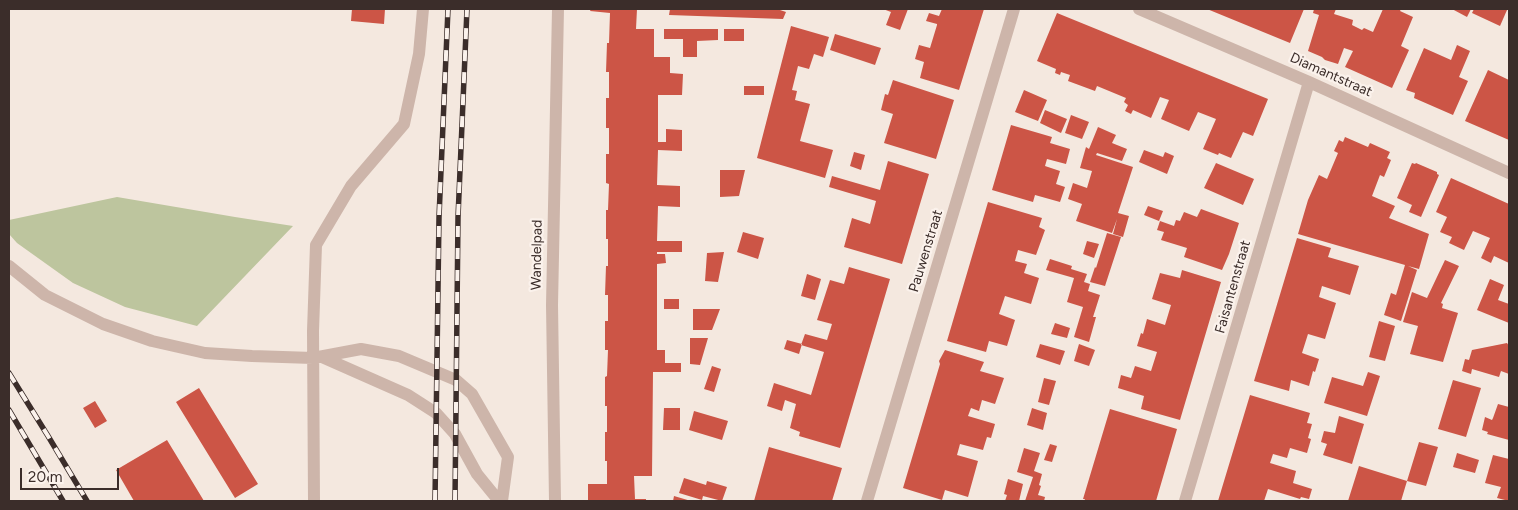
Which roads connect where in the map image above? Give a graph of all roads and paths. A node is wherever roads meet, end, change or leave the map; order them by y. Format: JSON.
{"nodes":[{"id":1,"x":423,"y":9,"type":"edge"},
{"id":2,"x":558,"y":9,"type":"edge"},
{"id":3,"x":1014,"y":9,"type":"edge"},
{"id":4,"x":1139,"y":9,"type":"edge"},
{"id":5,"x":1309,"y":82,"type":"junction"},
{"id":6,"x":1509,"y":173,"type":"edge"},
{"id":7,"x":9,"y":266,"type":"edge"},
{"id":8,"x":318,"y":358,"type":"junction"},
{"id":9,"x":314,"y":501,"type":"edge"},
{"id":10,"x":501,"y":501,"type":"edge"},
{"id":11,"x":555,"y":501,"type":"edge"},
{"id":12,"x":867,"y":501,"type":"edge"},
{"id":13,"x":1185,"y":501,"type":"edge"}],
"edges":[{"from":1,"to":8,"type":"street"},
{"from":2,"to":11,"type":"street","name":"Wandelpad"},
{"from":3,"to":12,"type":"street","name":"Pauwenstraat"},
{"from":4,"to":5,"type":"street","name":"Diamantstraat"},
{"from":5,"to":6,"type":"street","name":"Diamantstraat"},
{"from":5,"to":13,"type":"street","name":"Faisantenstraat"},
{"from":7,"to":8,"type":"street"},
{"from":8,"to":9,"type":"street"},
{"from":8,"to":10,"type":"street"},
{"from":8,"to":10,"type":"street"}]}
